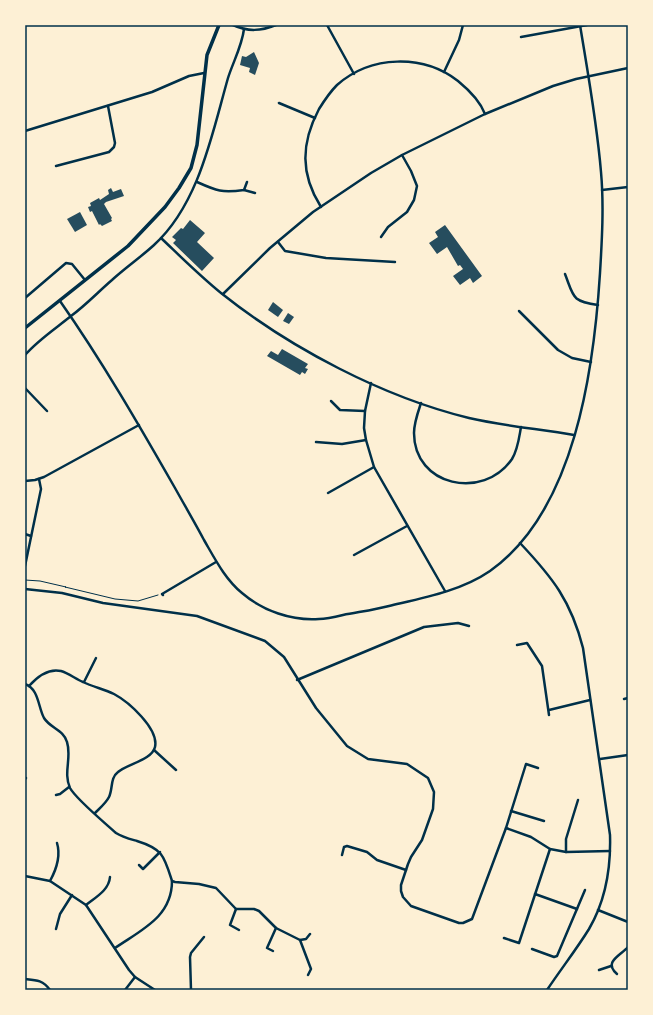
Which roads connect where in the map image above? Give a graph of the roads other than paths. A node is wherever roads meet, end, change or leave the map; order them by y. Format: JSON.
{"nodes":[{"id":1,"x":219,"y":25,"type":"edge"},
{"id":2,"x":233,"y":25,"type":"edge"},
{"id":3,"x":276,"y":25,"type":"edge"},
{"id":4,"x":328,"y":25,"type":"edge"},
{"id":5,"x":463,"y":25,"type":"edge"},
{"id":6,"x":587,"y":25,"type":"edge"},
{"id":7,"x":581,"y":26,"type":"edge"},
{"id":8,"x":244,"y":29,"type":"junction"},
{"id":9,"x":521,"y":37,"type":"dead end"},
{"id":10,"x":628,"y":68,"type":"edge"},
{"id":11,"x":444,"y":72,"type":"junction"},
{"id":12,"x":204,"y":73,"type":"junction"},
{"id":13,"x":354,"y":74,"type":"junction"},
{"id":14,"x":588,"y":76,"type":"junction"},
{"id":15,"x":279,"y":103,"type":"dead end"},
{"id":16,"x":108,"y":106,"type":"junction"},
{"id":17,"x":485,"y":114,"type":"junction"},
{"id":18,"x":315,"y":118,"type":"junction"},
{"id":19,"x":25,"y":131,"type":"edge"},
{"id":20,"x":402,"y":155,"type":"junction"},
{"id":21,"x":56,"y":166,"type":"dead end"},
{"id":22,"x":197,"y":182,"type":"junction"},
{"id":23,"x":247,"y":182,"type":"dead end"},
{"id":24,"x":628,"y":187,"type":"edge"},
{"id":25,"x":244,"y":190,"type":"junction"},
{"id":26,"x":602,"y":190,"type":"junction"},
{"id":27,"x":255,"y":194,"type":"dead end"},
{"id":28,"x":321,"y":207,"type":"junction"},
{"id":29,"x":381,"y":237,"type":"dead end"},
{"id":30,"x":161,"y":238,"type":"junction"},
{"id":31,"x":278,"y":242,"type":"junction"},
{"id":32,"x":395,"y":262,"type":"dead end"},
{"id":33,"x":565,"y":274,"type":"dead end"},
{"id":34,"x":85,"y":280,"type":"junction"},
{"id":35,"x":223,"y":294,"type":"junction"},
{"id":36,"x":25,"y":298,"type":"edge"},
{"id":37,"x":60,"y":301,"type":"junction"},
{"id":38,"x":598,"y":305,"type":"junction"},
{"id":39,"x":519,"y":311,"type":"dead end"},
{"id":40,"x":71,"y":317,"type":"junction"},
{"id":41,"x":25,"y":328,"type":"edge"},
{"id":42,"x":25,"y":355,"type":"edge"},
{"id":43,"x":591,"y":362,"type":"junction"},
{"id":44,"x":371,"y":383,"type":"junction"},
{"id":45,"x":25,"y":388,"type":"edge"},
{"id":46,"x":331,"y":401,"type":"dead end"},
{"id":47,"x":421,"y":403,"type":"junction"},
{"id":48,"x":47,"y":411,"type":"dead end"},
{"id":49,"x":365,"y":411,"type":"junction"},
{"id":50,"x":139,"y":425,"type":"junction"},
{"id":51,"x":522,"y":427,"type":"junction"},
{"id":52,"x":574,"y":435,"type":"junction"},
{"id":53,"x":366,"y":440,"type":"junction"},
{"id":54,"x":316,"y":442,"type":"dead end"},
{"id":55,"x":374,"y":467,"type":"junction"},
{"id":56,"x":39,"y":479,"type":"junction"},
{"id":57,"x":25,"y":481,"type":"edge"},
{"id":58,"x":328,"y":493,"type":"dead end"},
{"id":59,"x":407,"y":526,"type":"junction"},
{"id":60,"x":25,"y":534,"type":"edge"},
{"id":61,"x":31,"y":536,"type":"junction"},
{"id":62,"x":520,"y":543,"type":"junction"},
{"id":63,"x":354,"y":555,"type":"dead end"},
{"id":64,"x":216,"y":562,"type":"junction"},
{"id":65,"x":25,"y":566,"type":"edge"},
{"id":66,"x":25,"y":589,"type":"edge"},
{"id":67,"x":445,"y":591,"type":"junction"},
{"id":68,"x":162,"y":594,"type":"road end"},
{"id":69,"x":469,"y":626,"type":"dead end"},
{"id":70,"x":517,"y":645,"type":"dead end"},
{"id":71,"x":96,"y":658,"type":"dead end"},
{"id":72,"x":298,"y":680,"type":"junction"},
{"id":73,"x":84,"y":682,"type":"junction"},
{"id":74,"x":25,"y":684,"type":"edge"},
{"id":75,"x":29,"y":686,"type":"junction"},
{"id":76,"x":624,"y":698,"type":"dead end"},
{"id":77,"x":628,"y":698,"type":"edge"},
{"id":78,"x":590,"y":700,"type":"junction"},
{"id":79,"x":548,"y":710,"type":"junction"},
{"id":80,"x":549,"y":715,"type":"dead end"},
{"id":81,"x":154,"y":750,"type":"junction"},
{"id":82,"x":628,"y":755,"type":"edge"},
{"id":83,"x":600,"y":759,"type":"junction"},
{"id":84,"x":538,"y":768,"type":"dead end"},
{"id":85,"x":176,"y":770,"type":"dead end"},
{"id":86,"x":70,"y":786,"type":"junction"},
{"id":87,"x":56,"y":795,"type":"dead end"},
{"id":88,"x":578,"y":800,"type":"dead end"},
{"id":89,"x":511,"y":811,"type":"junction"},
{"id":90,"x":95,"y":813,"type":"junction"},
{"id":91,"x":544,"y":821,"type":"dead end"},
{"id":92,"x":506,"y":828,"type":"junction"},
{"id":93,"x":57,"y":843,"type":"dead end"},
{"id":94,"x":550,"y":849,"type":"junction"},
{"id":95,"x":610,"y":851,"type":"junction"},
{"id":96,"x":160,"y":852,"type":"junction"},
{"id":97,"x":566,"y":852,"type":"junction"},
{"id":98,"x":342,"y":855,"type":"dead end"},
{"id":99,"x":139,"y":865,"type":"dead end"},
{"id":100,"x":406,"y":870,"type":"junction"},
{"id":101,"x":25,"y":876,"type":"edge"},
{"id":102,"x":110,"y":876,"type":"dead end"},
{"id":103,"x":50,"y":881,"type":"junction"},
{"id":104,"x":172,"y":881,"type":"junction"},
{"id":105,"x":585,"y":890,"type":"dead end"},
{"id":106,"x":535,"y":894,"type":"junction"},
{"id":107,"x":72,"y":895,"type":"junction"},
{"id":108,"x":86,"y":905,"type":"junction"},
{"id":109,"x":236,"y":909,"type":"junction"},
{"id":110,"x":577,"y":909,"type":"junction"},
{"id":111,"x":598,"y":910,"type":"junction"},
{"id":112,"x":628,"y":922,"type":"edge"},
{"id":113,"x":276,"y":928,"type":"junction"},
{"id":114,"x":56,"y":929,"type":"dead end"},
{"id":115,"x":239,"y":930,"type":"dead end"},
{"id":116,"x":310,"y":934,"type":"dead end"},
{"id":117,"x":204,"y":937,"type":"dead end"},
{"id":118,"x":504,"y":938,"type":"dead end"},
{"id":119,"x":300,"y":940,"type":"junction"},
{"id":120,"x":628,"y":947,"type":"edge"},
{"id":121,"x":115,"y":948,"type":"junction"},
{"id":122,"x":532,"y":949,"type":"dead end"},
{"id":123,"x":273,"y":951,"type":"dead end"},
{"id":124,"x":611,"y":966,"type":"junction"},
{"id":125,"x":599,"y":970,"type":"dead end"},
{"id":126,"x":617,"y":974,"type":"dead end"},
{"id":127,"x":308,"y":975,"type":"dead end"},
{"id":128,"x":135,"y":977,"type":"junction"},
{"id":129,"x":25,"y":978,"type":"edge"},
{"id":130,"x":50,"y":990,"type":"edge"},
{"id":131,"x":125,"y":990,"type":"edge"},
{"id":132,"x":155,"y":990,"type":"edge"},
{"id":133,"x":191,"y":990,"type":"edge"},
{"id":134,"x":547,"y":990,"type":"edge"}],
"edges":[{"from":1,"to":12,"type":"street"},
{"from":2,"to":8,"type":"street"},
{"from":3,"to":8,"type":"street"},
{"from":4,"to":13,"type":"street"},
{"from":5,"to":11,"type":"street"},
{"from":6,"to":7,"type":"street"},
{"from":7,"to":9,"type":"street"},
{"from":7,"to":14,"type":"street"},
{"from":8,"to":22,"type":"street"},
{"from":10,"to":14,"type":"street"},
{"from":11,"to":13,"type":"street"},
{"from":11,"to":17,"type":"street"},
{"from":12,"to":16,"type":"street"},
{"from":12,"to":34,"type":"street"},
{"from":13,"to":18,"type":"street"},
{"from":14,"to":17,"type":"street"},
{"from":14,"to":26,"type":"street"},
{"from":15,"to":18,"type":"street"},
{"from":16,"to":19,"type":"street"},
{"from":16,"to":21,"type":"street"},
{"from":17,"to":20,"type":"street"},
{"from":18,"to":28,"type":"street"},
{"from":20,"to":28,"type":"street"},
{"from":20,"to":29,"type":"street"},
{"from":22,"to":25,"type":"street"},
{"from":22,"to":30,"type":"street"},
{"from":23,"to":25,"type":"street"},
{"from":24,"to":26,"type":"street"},
{"from":25,"to":27,"type":"street"},
{"from":26,"to":38,"type":"street"},
{"from":28,"to":31,"type":"street"},
{"from":30,"to":35,"type":"street"},
{"from":30,"to":40,"type":"street"},
{"from":31,"to":32,"type":"street"},
{"from":31,"to":35,"type":"street"},
{"from":33,"to":38,"type":"street"},
{"from":34,"to":36,"type":"street"},
{"from":34,"to":37,"type":"street"},
{"from":35,"to":44,"type":"street"},
{"from":37,"to":40,"type":"street"},
{"from":37,"to":41,"type":"street"},
{"from":38,"to":43,"type":"street"},
{"from":39,"to":43,"type":"street"},
{"from":40,"to":42,"type":"street"},
{"from":40,"to":50,"type":"street"},
{"from":43,"to":52,"type":"street"},
{"from":44,"to":47,"type":"street"},
{"from":44,"to":49,"type":"street"},
{"from":45,"to":48,"type":"street"},
{"from":46,"to":49,"type":"street"},
{"from":47,"to":51,"type":"street"},
{"from":47,"to":51,"type":"street"},
{"from":49,"to":53,"type":"street"},
{"from":50,"to":56,"type":"street"},
{"from":50,"to":64,"type":"street"},
{"from":51,"to":52,"type":"street"},
{"from":52,"to":62,"type":"street"},
{"from":53,"to":54,"type":"street"},
{"from":53,"to":55,"type":"street"},
{"from":55,"to":58,"type":"street"},
{"from":55,"to":59,"type":"street"},
{"from":56,"to":57,"type":"street"},
{"from":56,"to":61,"type":"street"},
{"from":59,"to":63,"type":"street"},
{"from":59,"to":67,"type":"street"},
{"from":60,"to":61,"type":"street"},
{"from":61,"to":65,"type":"street"},
{"from":62,"to":67,"type":"street"},
{"from":62,"to":78,"type":"street"},
{"from":64,"to":67,"type":"street"},
{"from":64,"to":68,"type":"street"},
{"from":66,"to":72,"type":"street"},
{"from":69,"to":72,"type":"street"},
{"from":70,"to":79,"type":"street"},
{"from":71,"to":73,"type":"street"},
{"from":72,"to":100,"type":"street"},
{"from":73,"to":75,"type":"street"},
{"from":73,"to":81,"type":"street"},
{"from":74,"to":75,"type":"street"},
{"from":75,"to":86,"type":"street"},
{"from":76,"to":77,"type":"street"},
{"from":78,"to":79,"type":"street"},
{"from":78,"to":83,"type":"street"},
{"from":79,"to":80,"type":"street"},
{"from":81,"to":85,"type":"street"},
{"from":81,"to":90,"type":"street"},
{"from":82,"to":83,"type":"street"},
{"from":83,"to":95,"type":"street"},
{"from":84,"to":89,"type":"street"},
{"from":86,"to":87,"type":"street"},
{"from":86,"to":90,"type":"street"},
{"from":88,"to":97,"type":"street"},
{"from":89,"to":91,"type":"street"},
{"from":89,"to":92,"type":"street"},
{"from":90,"to":96,"type":"street"},
{"from":92,"to":94,"type":"street"},
{"from":92,"to":100,"type":"street"},
{"from":93,"to":103,"type":"street"},
{"from":94,"to":97,"type":"street"},
{"from":94,"to":106,"type":"street"},
{"from":95,"to":97,"type":"street"},
{"from":95,"to":111,"type":"street"},
{"from":96,"to":99,"type":"street"},
{"from":96,"to":104,"type":"street"},
{"from":98,"to":100,"type":"street"},
{"from":101,"to":103,"type":"street"},
{"from":102,"to":108,"type":"street"},
{"from":103,"to":107,"type":"street"},
{"from":104,"to":109,"type":"street"},
{"from":104,"to":121,"type":"street"},
{"from":105,"to":110,"type":"street"},
{"from":106,"to":110,"type":"street"},
{"from":106,"to":118,"type":"street"},
{"from":107,"to":108,"type":"street"},
{"from":107,"to":114,"type":"street"},
{"from":108,"to":121,"type":"street"},
{"from":109,"to":113,"type":"street"},
{"from":109,"to":115,"type":"street"},
{"from":110,"to":122,"type":"street"},
{"from":111,"to":112,"type":"street"},
{"from":111,"to":134,"type":"street"},
{"from":113,"to":119,"type":"street"},
{"from":113,"to":123,"type":"street"},
{"from":116,"to":119,"type":"street"},
{"from":117,"to":133,"type":"street"},
{"from":119,"to":127,"type":"street"},
{"from":120,"to":124,"type":"street"},
{"from":121,"to":128,"type":"street"},
{"from":124,"to":125,"type":"street"},
{"from":124,"to":126,"type":"street"},
{"from":128,"to":131,"type":"street"},
{"from":128,"to":132,"type":"street"},
{"from":129,"to":130,"type":"street"}]}
